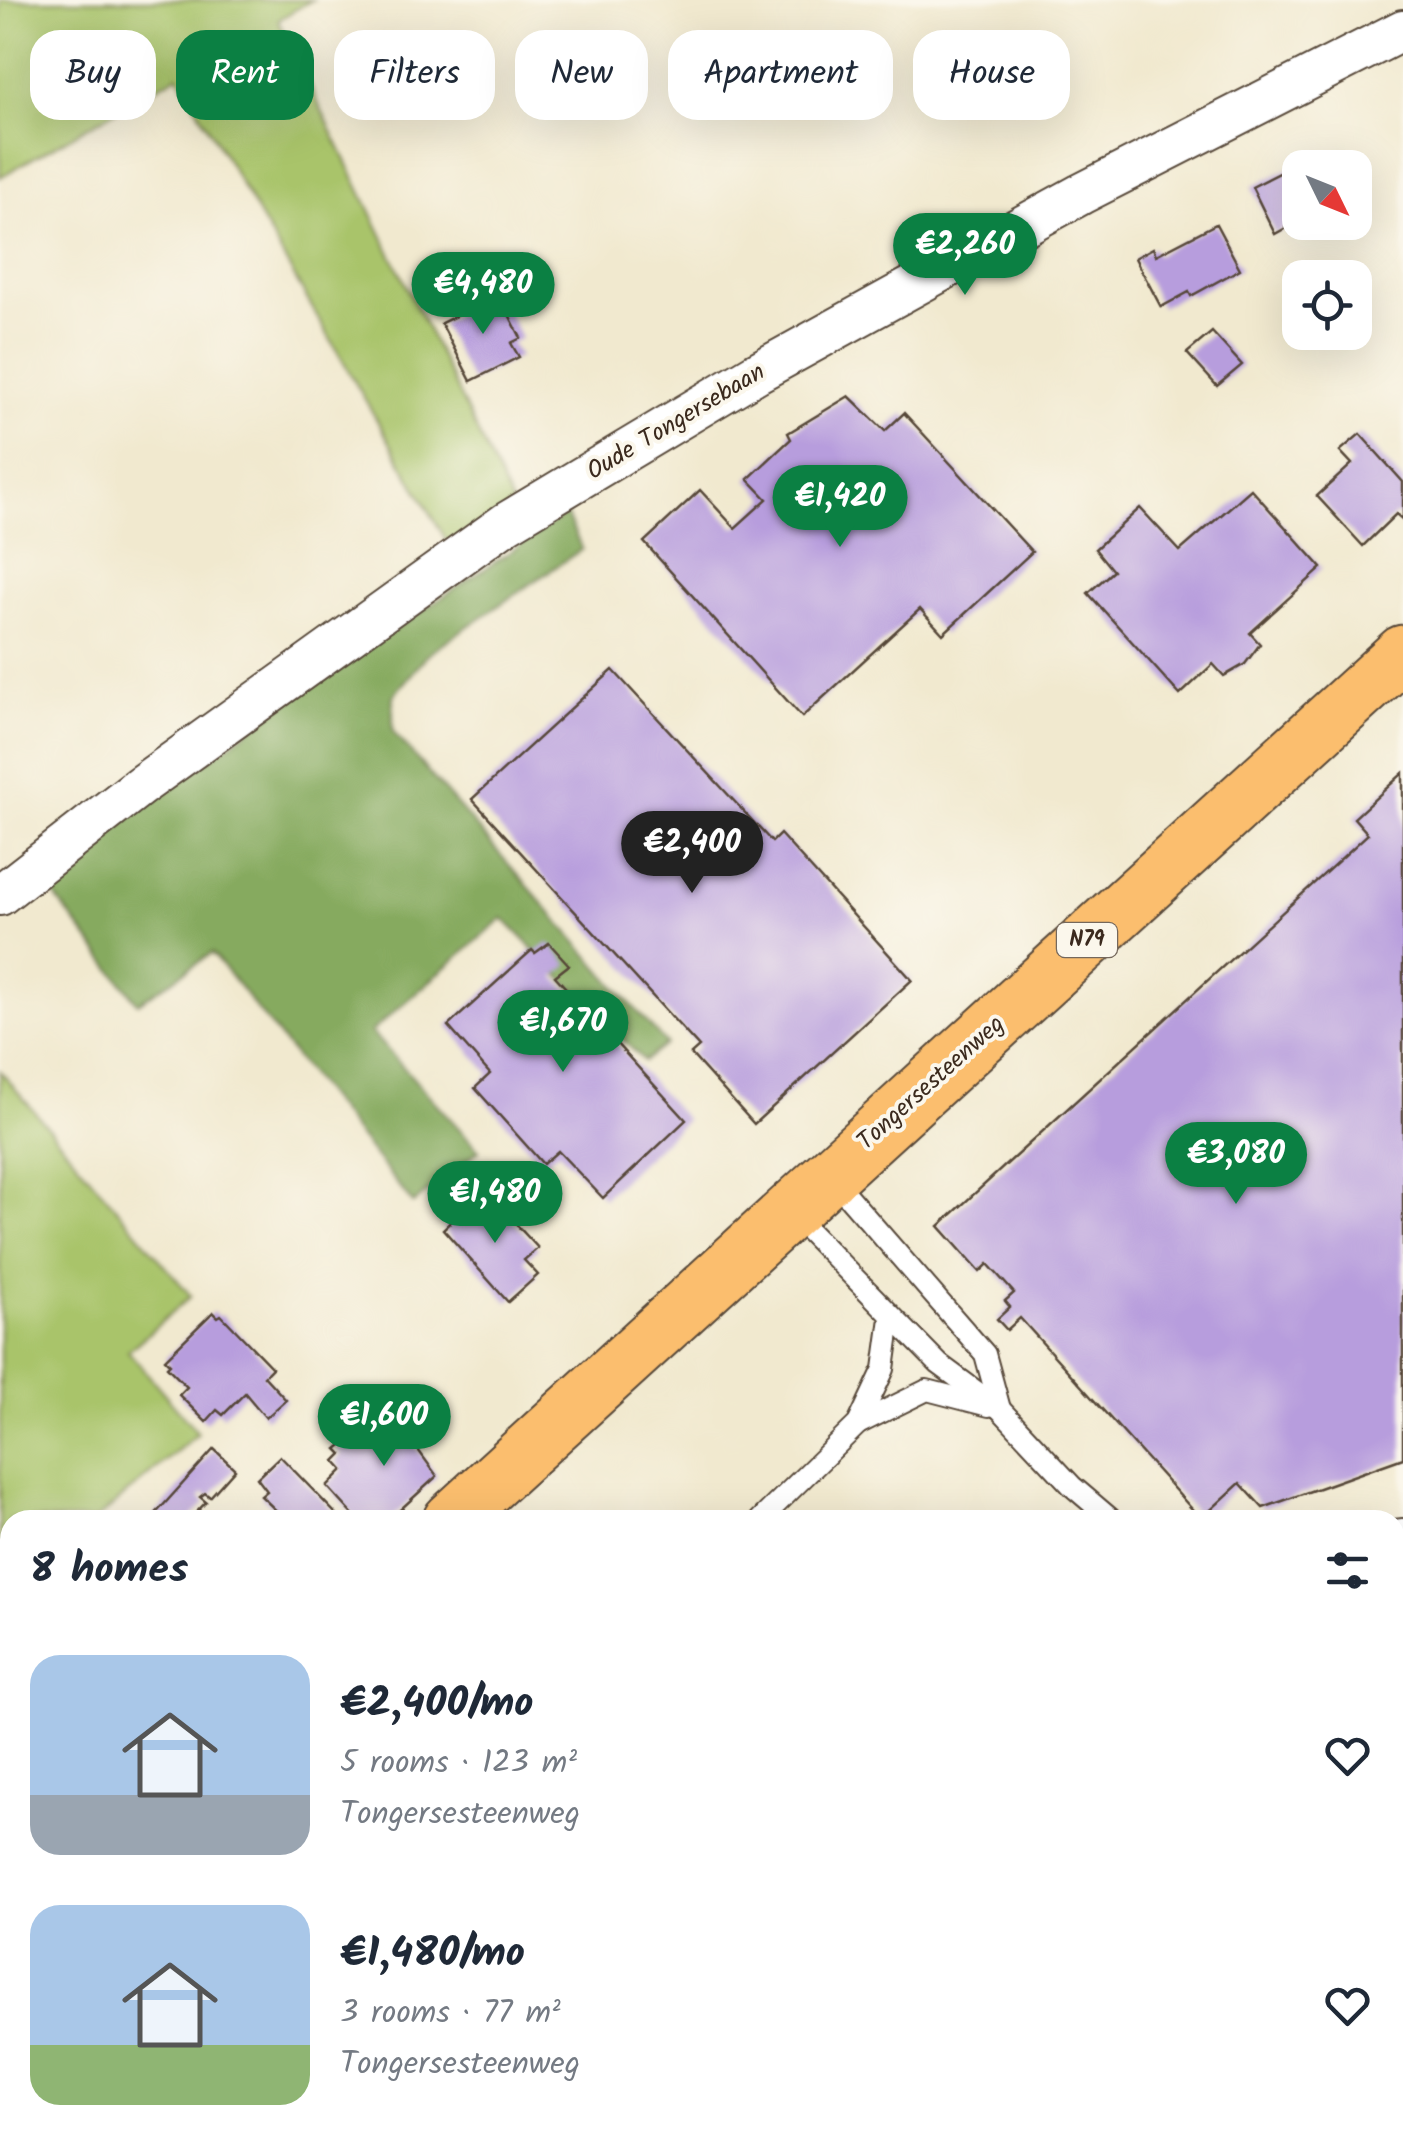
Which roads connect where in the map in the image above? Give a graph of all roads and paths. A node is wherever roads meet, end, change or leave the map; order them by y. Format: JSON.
{"nodes":[{"id":1,"x":1403,"y":30,"type":"edge"},
{"id":2,"x":1403,"y":653,"type":"edge"},
{"id":3,"x":0,"y":895,"type":"edge"},
{"id":4,"x":830,"y":1176,"type":"junction"},
{"id":5,"x":790,"y":1211,"type":"junction"},
{"id":6,"x":891,"y":1318,"type":"junction"},
{"id":7,"x":1000,"y":1409,"type":"junction"},
{"id":8,"x":858,"y":1424,"type":"junction"},
{"id":9,"x":467,"y":1510,"type":"edge"},
{"id":10,"x":770,"y":1510,"type":"edge"},
{"id":11,"x":1100,"y":1510,"type":"edge"}],
"edges":[{"from":1,"to":3,"type":"street","name":"Oude Tongersebaan"},
{"from":2,"to":4,"type":"main road","name":"Tongersesteenweg","number":"N79"},
{"from":4,"to":5,"type":"main road","name":"Tongersesteenweg","number":"N79"},
{"from":4,"to":7,"type":"lane"},
{"from":5,"to":6,"type":"lane"},
{"from":5,"to":9,"type":"main road","name":"Tongersesteenweg","number":"N79"},
{"from":6,"to":7,"type":"lane"},
{"from":6,"to":8,"type":"lane"},
{"from":7,"to":8,"type":"lane"},
{"from":7,"to":11,"type":"lane"},
{"from":8,"to":10,"type":"lane"}]}
